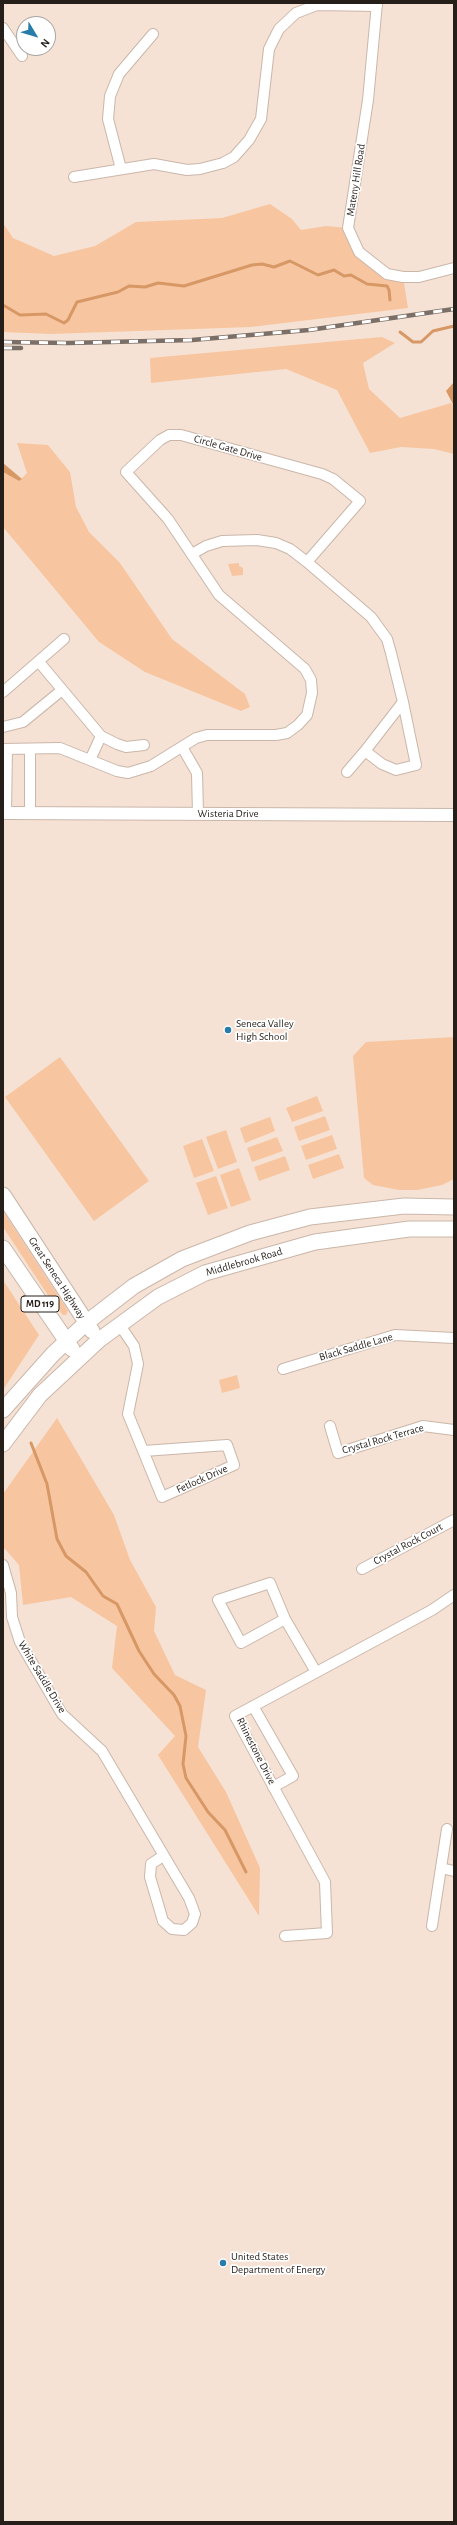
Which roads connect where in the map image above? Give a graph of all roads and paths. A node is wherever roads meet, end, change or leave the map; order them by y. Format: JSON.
{"nodes":[{"id":1,"x":377,"y":5,"type":"edge"},
{"id":2,"x":3,"y":28,"type":"edge"},
{"id":3,"x":153,"y":34,"type":"dead end"},
{"id":4,"x":16,"y":47,"type":"edge"},
{"id":5,"x":121,"y":169,"type":"junction"},
{"id":6,"x":74,"y":177,"type":"dead end"},
{"id":7,"x":454,"y":268,"type":"edge"},
{"id":8,"x":192,"y":554,"type":"junction"},
{"id":9,"x":307,"y":562,"type":"junction"},
{"id":10,"x":64,"y":639,"type":"dead end"},
{"id":11,"x":38,"y":662,"type":"junction"},
{"id":12,"x":62,"y":690,"type":"junction"},
{"id":13,"x":3,"y":692,"type":"edge"},
{"id":14,"x":403,"y":702,"type":"junction"},
{"id":15,"x":3,"y":727,"type":"edge"},
{"id":16,"x":101,"y":736,"type":"junction"},
{"id":17,"x":144,"y":745,"type":"dead end"},
{"id":18,"x":182,"y":747,"type":"junction"},
{"id":19,"x":5,"y":749,"type":"edge"},
{"id":20,"x":30,"y":749,"type":"junction"},
{"id":21,"x":365,"y":751,"type":"junction"},
{"id":22,"x":90,"y":760,"type":"junction"},
{"id":23,"x":348,"y":772,"type":"dead end"},
{"id":24,"x":4,"y":813,"type":"edge"},
{"id":25,"x":30,"y":813,"type":"junction"},
{"id":26,"x":198,"y":814,"type":"junction"},
{"id":27,"x":454,"y":816,"type":"edge"},
{"id":28,"x":3,"y":1194,"type":"edge"},
{"id":29,"x":454,"y":1207,"type":"edge"},
{"id":30,"x":454,"y":1229,"type":"edge"},
{"id":31,"x":3,"y":1248,"type":"edge"},
{"id":32,"x":86,"y":1323,"type":"junction"},
{"id":33,"x":119,"y":1324,"type":"junction"},
{"id":34,"x":454,"y":1338,"type":"edge"},
{"id":35,"x":99,"y":1340,"type":"junction"},
{"id":36,"x":66,"y":1341,"type":"junction"},
{"id":37,"x":79,"y":1357,"type":"junction"},
{"id":38,"x":283,"y":1368,"type":"dead end"},
{"id":39,"x":3,"y":1410,"type":"edge"},
{"id":40,"x":330,"y":1426,"type":"dead end"},
{"id":41,"x":454,"y":1430,"type":"edge"},
{"id":42,"x":3,"y":1444,"type":"edge"},
{"id":43,"x":144,"y":1451,"type":"junction"},
{"id":44,"x":454,"y":1520,"type":"edge"},
{"id":45,"x":3,"y":1565,"type":"edge"},
{"id":46,"x":362,"y":1569,"type":"dead end"},
{"id":47,"x":454,"y":1595,"type":"edge"},
{"id":48,"x":285,"y":1619,"type":"junction"},
{"id":49,"x":316,"y":1672,"type":"junction"},
{"id":50,"x":253,"y":1706,"type":"junction"},
{"id":51,"x":273,"y":1787,"type":"junction"},
{"id":52,"x":447,"y":1829,"type":"dead end"},
{"id":53,"x":163,"y":1856,"type":"junction"},
{"id":54,"x":441,"y":1868,"type":"junction"},
{"id":55,"x":454,"y":1871,"type":"edge"},
{"id":56,"x":432,"y":1926,"type":"dead end"},
{"id":57,"x":285,"y":1936,"type":"dead end"}],
"edges":[{"from":1,"to":5,"type":"street"},
{"from":1,"to":7,"type":"street","name":"Mateny Hill Road"},
{"from":2,"to":4,"type":"street"},
{"from":3,"to":5,"type":"street"},
{"from":5,"to":6,"type":"street"},
{"from":8,"to":9,"type":"street"},
{"from":8,"to":9,"type":"street","name":"Circle Gate Drive"},
{"from":8,"to":18,"type":"street","name":"Circle Gate Drive"},
{"from":9,"to":14,"type":"street"},
{"from":10,"to":11,"type":"street"},
{"from":11,"to":12,"type":"street"},
{"from":11,"to":13,"type":"street"},
{"from":12,"to":15,"type":"street"},
{"from":12,"to":16,"type":"street"},
{"from":14,"to":21,"type":"street"},
{"from":14,"to":21,"type":"street"},
{"from":16,"to":17,"type":"street"},
{"from":16,"to":22,"type":"street"},
{"from":18,"to":22,"type":"street","name":"Circle Gate Drive"},
{"from":18,"to":26,"type":"street"},
{"from":19,"to":20,"type":"street","name":"Circle Gate Drive"},
{"from":19,"to":24,"type":"street","name":"Circle Gate Drive"},
{"from":20,"to":22,"type":"street","name":"Circle Gate Drive"},
{"from":20,"to":25,"type":"street"},
{"from":21,"to":23,"type":"street"},
{"from":24,"to":25,"type":"street","name":"Wisteria Drive"},
{"from":25,"to":26,"type":"street","name":"Wisteria Drive"},
{"from":26,"to":27,"type":"street","name":"Wisteria Drive"},
{"from":28,"to":32,"type":"main road","name":"Great Seneca Highway","number":"MD 119"},
{"from":29,"to":32,"type":"main road","name":"Middlebrook Road"},
{"from":30,"to":33,"type":"main road","name":"Middlebrook Road"},
{"from":31,"to":36,"type":"main road","number":"MD 119"},
{"from":32,"to":35,"type":"main road","name":"Great Seneca Highway","number":"MD 119"},
{"from":32,"to":36,"type":"main road","name":"Middlebrook Road"},
{"from":33,"to":35,"type":"main road","name":"Middlebrook Road"},
{"from":33,"to":43,"type":"street","name":"Fetlock Drive"},
{"from":34,"to":38,"type":"street","name":"Black Saddle Lane"},
{"from":35,"to":37,"type":"main road","name":"Middlebrook Road"},
{"from":36,"to":37,"type":"main road","number":"MD 119"},
{"from":36,"to":39,"type":"main road","name":"Middlebrook Road"},
{"from":37,"to":42,"type":"main road","name":"Middlebrook Road"},
{"from":40,"to":41,"type":"street","name":"Crystal Rock Terrace"},
{"from":43,"to":43,"type":"street","name":"Fetlock Drive"},
{"from":44,"to":46,"type":"street","name":"Crystal Rock Court"},
{"from":45,"to":53,"type":"street","name":"White Saddle Drive"},
{"from":47,"to":49,"type":"street","name":"Rhinestone Drive"},
{"from":48,"to":48,"type":"street"},
{"from":48,"to":49,"type":"street"},
{"from":49,"to":50,"type":"street","name":"Rhinestone Drive"},
{"from":50,"to":51,"type":"street","name":"Rhinestone Drive"},
{"from":50,"to":51,"type":"street"},
{"from":51,"to":57,"type":"street","name":"Rhinestone Drive"},
{"from":52,"to":54,"type":"street"},
{"from":53,"to":53,"type":"street","name":"White Saddle Drive"},
{"from":54,"to":55,"type":"street"},
{"from":54,"to":56,"type":"street"}]}
